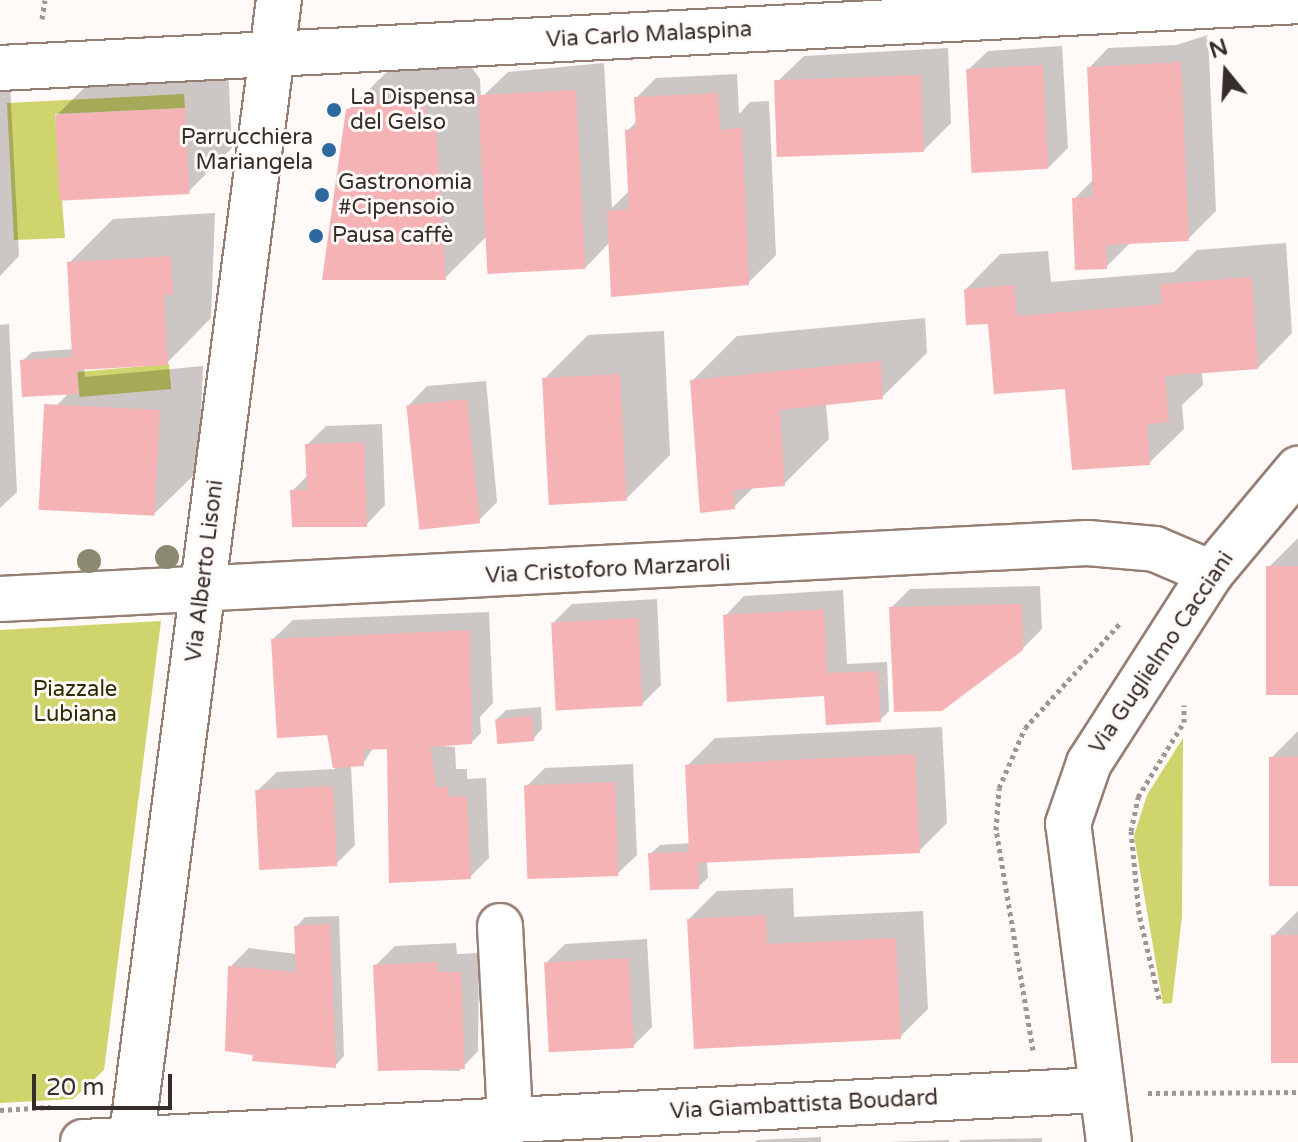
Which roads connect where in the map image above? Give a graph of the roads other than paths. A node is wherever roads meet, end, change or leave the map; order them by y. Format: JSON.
{"nodes":[{"id":1,"x":279,"y":0,"type":"edge"},
{"id":2,"x":1298,"y":1,"type":"edge"},
{"id":3,"x":272,"y":54,"type":"junction"},
{"id":4,"x":0,"y":68,"type":"edge"},
{"id":5,"x":1298,"y":469,"type":"edge"},
{"id":6,"x":1211,"y":573,"type":"junction"},
{"id":7,"x":202,"y":590,"type":"junction"},
{"id":8,"x":0,"y":599,"type":"edge"},
{"id":9,"x":500,"y":926,"type":"dead end"},
{"id":10,"x":1103,"y":1115,"type":"edge"},
{"id":11,"x":510,"y":1120,"type":"junction"},
{"id":12,"x":131,"y":1141,"type":"edge"},
{"id":13,"x":83,"y":1142,"type":"edge"}],
"edges":[{"from":1,"to":3,"type":"street","name":"Via Alberto Lisoni"},
{"from":2,"to":3,"type":"street","name":"Via Carlo Malaspina"},
{"from":3,"to":4,"type":"street","name":"Via Carlo Malaspina"},
{"from":3,"to":7,"type":"street","name":"Via Alberto Lisoni"},
{"from":5,"to":6,"type":"street","name":"Via Guglielmo Cacciani"},
{"from":6,"to":7,"type":"street","name":"Via Cristoforo Marzaroli"},
{"from":6,"to":10,"type":"street","name":"Via Guglielmo Cacciani"},
{"from":7,"to":8,"type":"street","name":"Via Cristoforo Marzaroli"},
{"from":7,"to":12,"type":"street","name":"Via Alberto Lisoni"},
{"from":9,"to":11,"type":"street"},
{"from":10,"to":11,"type":"street","name":"Via Giambattista Boudard"},
{"from":11,"to":12,"type":"street","name":"Via Giambattista Boudard"},
{"from":12,"to":13,"type":"street","name":"Via Giambattista Boudard"}]}
